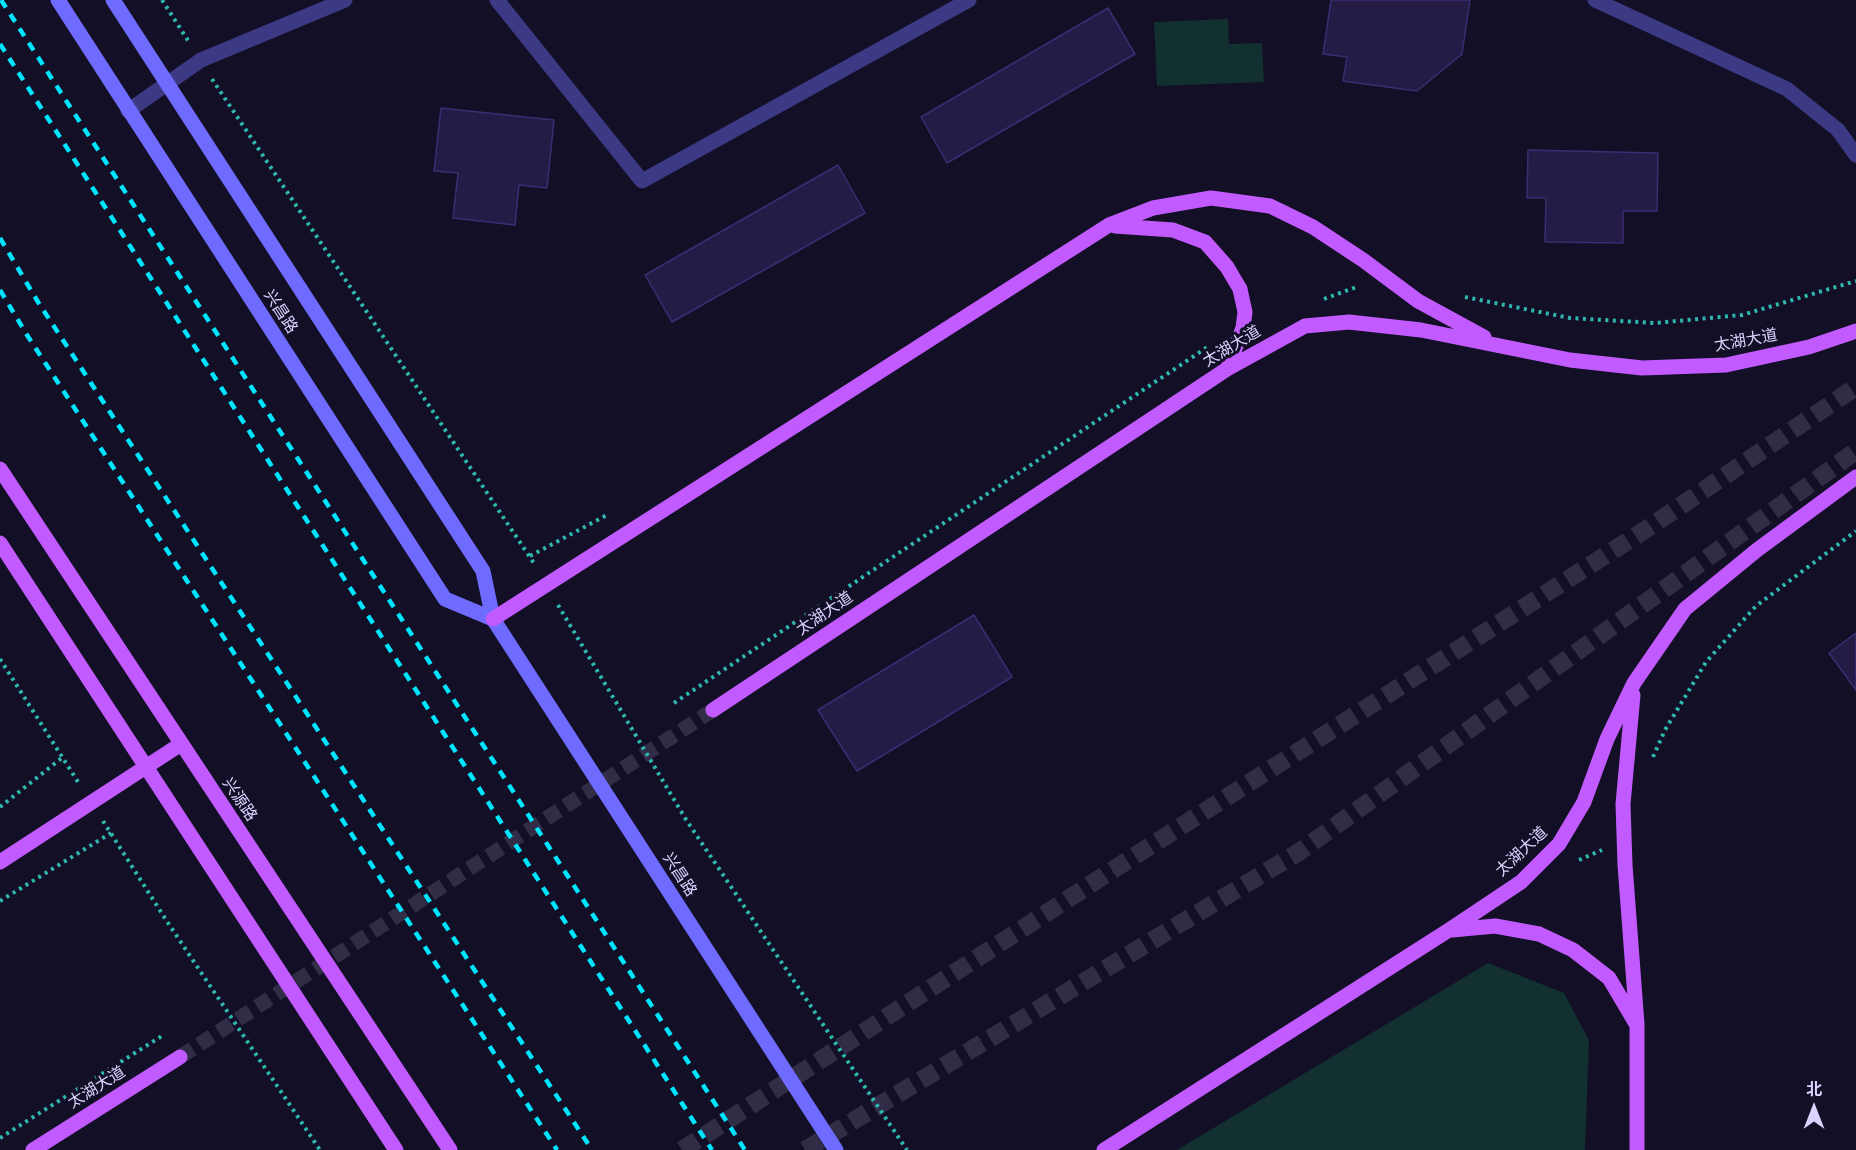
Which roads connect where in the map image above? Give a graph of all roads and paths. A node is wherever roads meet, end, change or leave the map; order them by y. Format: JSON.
{"nodes":[{"id":1,"x":58,"y":0,"type":"edge"},
{"id":2,"x":113,"y":0,"type":"edge"},
{"id":3,"x":345,"y":0,"type":"edge"},
{"id":4,"x":497,"y":0,"type":"edge"},
{"id":5,"x":969,"y":0,"type":"edge"},
{"id":6,"x":1595,"y":0,"type":"edge"},
{"id":7,"x":166,"y":84,"type":"junction"},
{"id":8,"x":128,"y":111,"type":"junction"},
{"id":9,"x":1856,"y":155,"type":"edge"},
{"id":10,"x":1109,"y":225,"type":"junction"},
{"id":11,"x":1856,"y":281,"type":"edge"},
{"id":12,"x":1463,"y":297,"type":"dead end"},
{"id":13,"x":1856,"y":331,"type":"edge"},
{"id":14,"x":1216,"y":342,"type":"dead end"},
{"id":15,"x":1496,"y":344,"type":"junction"},
{"id":16,"x":1227,"y":369,"type":"junction"},
{"id":17,"x":0,"y":469,"type":"edge"},
{"id":18,"x":1856,"y":477,"type":"edge"},
{"id":19,"x":614,"y":511,"type":"dead end"},
{"id":20,"x":0,"y":543,"type":"edge"},
{"id":21,"x":530,"y":556,"type":"dead end"},
{"id":22,"x":493,"y":620,"type":"junction"},
{"id":23,"x":0,"y":659,"type":"edge"},
{"id":24,"x":1634,"y":683,"type":"junction"},
{"id":25,"x":674,"y":703,"type":"dead end"},
{"id":26,"x":713,"y":710,"type":"tunnel mouth"},
{"id":27,"x":181,"y":744,"type":"junction"},
{"id":28,"x":63,"y":757,"type":"junction"},
{"id":29,"x":147,"y":766,"type":"junction"},
{"id":30,"x":91,"y":802,"type":"junction"},
{"id":31,"x":0,"y":807,"type":"edge"},
{"id":32,"x":111,"y":832,"type":"junction"},
{"id":33,"x":0,"y":862,"type":"edge"},
{"id":34,"x":0,"y":901,"type":"edge"},
{"id":35,"x":1449,"y":930,"type":"junction"},
{"id":36,"x":1636,"y":1024,"type":"junction"},
{"id":37,"x":165,"y":1034,"type":"dead end"},
{"id":38,"x":180,"y":1057,"type":"tunnel mouth"},
{"id":39,"x":0,"y":1138,"type":"edge"},
{"id":40,"x":33,"y":1150,"type":"edge"},
{"id":41,"x":320,"y":1150,"type":"edge"},
{"id":42,"x":396,"y":1150,"type":"edge"},
{"id":43,"x":450,"y":1150,"type":"edge"},
{"id":44,"x":836,"y":1150,"type":"edge"},
{"id":45,"x":1104,"y":1150,"type":"edge"},
{"id":46,"x":1637,"y":1150,"type":"edge"}],
"edges":[{"from":1,"to":8,"type":"main road","name":"兴昌路"},
{"from":2,"to":7,"type":"main road","name":"兴昌路"},
{"from":3,"to":7,"type":"lane"},
{"from":4,"to":5,"type":"lane"},
{"from":6,"to":9,"type":"lane"},
{"from":7,"to":8,"type":"lane"},
{"from":7,"to":22,"type":"main road","name":"兴昌路"},
{"from":8,"to":22,"type":"main road","name":"兴昌路"},
{"from":10,"to":15,"type":"main road"},
{"from":10,"to":16,"type":"main road"},
{"from":10,"to":22,"type":"main road"},
{"from":11,"to":12,"type":"path"},
{"from":13,"to":15,"type":"main road","name":"太湖大道"},
{"from":14,"to":25,"type":"path"},
{"from":15,"to":16,"type":"main road","name":"太湖大道"},
{"from":16,"to":26,"type":"main road","name":"太湖大道"},
{"from":17,"to":27,"type":"main road","name":"兴源路"},
{"from":18,"to":24,"type":"main road","name":"太湖大道"},
{"from":19,"to":21,"type":"path"},
{"from":20,"to":29,"type":"main road"},
{"from":22,"to":44,"type":"main road","name":"兴昌路"},
{"from":23,"to":28,"type":"path"},
{"from":24,"to":35,"type":"main road","name":"太湖大道"},
{"from":24,"to":36,"type":"main road"},
{"from":27,"to":29,"type":"main road"},
{"from":27,"to":43,"type":"main road","name":"兴源路"},
{"from":28,"to":30,"type":"path"},
{"from":28,"to":31,"type":"path"},
{"from":29,"to":30,"type":"main road"},
{"from":29,"to":42,"type":"main road"},
{"from":30,"to":32,"type":"path"},
{"from":30,"to":33,"type":"main road"},
{"from":32,"to":34,"type":"path"},
{"from":32,"to":41,"type":"path"},
{"from":35,"to":36,"type":"main road"},
{"from":35,"to":45,"type":"main road","name":"太湖大道"},
{"from":36,"to":46,"type":"main road"},
{"from":37,"to":39,"type":"path"},
{"from":38,"to":40,"type":"main road","name":"太湖大道"}]}
